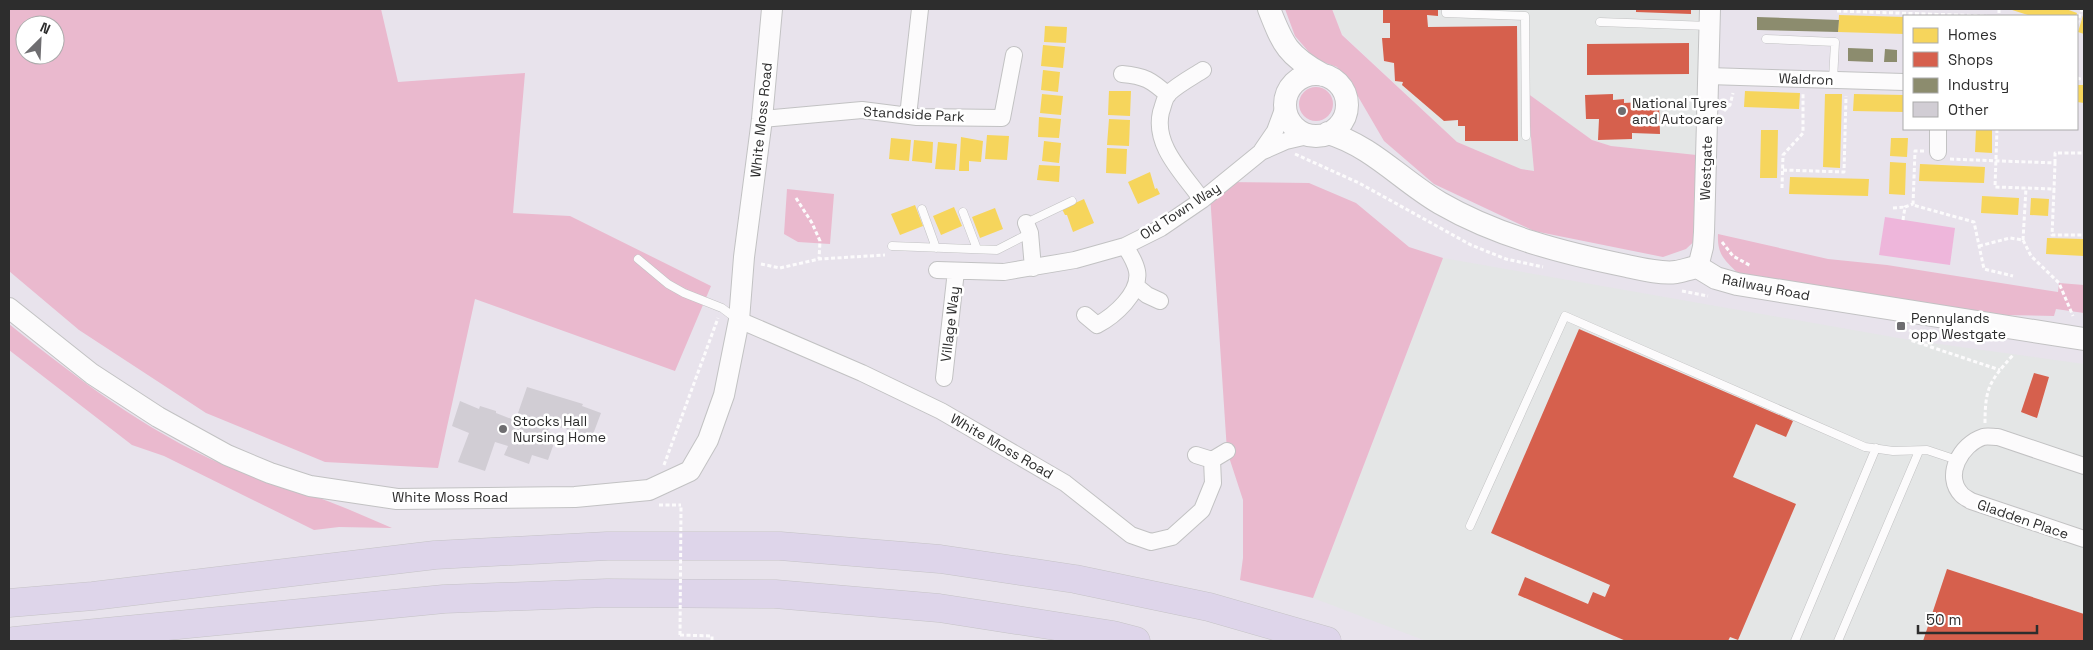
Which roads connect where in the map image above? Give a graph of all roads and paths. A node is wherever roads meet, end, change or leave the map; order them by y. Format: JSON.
{"nodes":[{"id":1,"x":772,"y":9,"type":"edge"},
{"id":2,"x":920,"y":9,"type":"edge"},
{"id":3,"x":1269,"y":9,"type":"edge"},
{"id":4,"x":1446,"y":9,"type":"edge"},
{"id":5,"x":2082,"y":9,"type":"edge"},
{"id":6,"x":1837,"y":11,"type":"dead end"},
{"id":7,"x":1933,"y":15,"type":"edge"},
{"id":8,"x":1710,"y":17,"type":"edge"},
{"id":9,"x":2078,"y":21,"type":"edge"},
{"id":10,"x":1600,"y":22,"type":"dead end"},
{"id":11,"x":1279,"y":34,"type":"junction"},
{"id":12,"x":1766,"y":39,"type":"dead end"},
{"id":13,"x":1014,"y":55,"type":"dead end"},
{"id":14,"x":1203,"y":70,"type":"dead end"},
{"id":15,"x":1122,"y":74,"type":"dead end"},
{"id":16,"x":1323,"y":75,"type":"junction"},
{"id":17,"x":1708,"y":76,"type":"junction"},
{"id":18,"x":1735,"y":77,"type":"junction"},
{"id":19,"x":1804,"y":79,"type":"junction"},
{"id":20,"x":1840,"y":80,"type":"junction"},
{"id":21,"x":1903,"y":82,"type":"edge"},
{"id":22,"x":1168,"y":95,"type":"junction"},
{"id":23,"x":1286,"y":99,"type":"junction"},
{"id":24,"x":1347,"y":104,"type":"junction"},
{"id":25,"x":908,"y":116,"type":"junction"},
{"id":26,"x":1719,"y":116,"type":"dead end"},
{"id":27,"x":762,"y":119,"type":"junction"},
{"id":28,"x":1938,"y":130,"type":"edge"},
{"id":29,"x":1997,"y":130,"type":"edge"},
{"id":30,"x":1320,"y":134,"type":"junction"},
{"id":31,"x":1526,"y":136,"type":"dead end"},
{"id":32,"x":1261,"y":152,"type":"junction"},
{"id":33,"x":1938,"y":152,"type":"junction"},
{"id":34,"x":2084,"y":153,"type":"edge"},
{"id":35,"x":1996,"y":161,"type":"junction"},
{"id":36,"x":1384,"y":162,"type":"junction"},
{"id":37,"x":2055,"y":163,"type":"junction"},
{"id":38,"x":1783,"y":170,"type":"junction"},
{"id":39,"x":1782,"y":188,"type":"dead end"},
{"id":40,"x":2026,"y":188,"type":"junction"},
{"id":41,"x":2054,"y":189,"type":"junction"},
{"id":42,"x":796,"y":198,"type":"dead end"},
{"id":43,"x":1202,"y":200,"type":"junction"},
{"id":44,"x":1072,"y":201,"type":"dead end"},
{"id":45,"x":1913,"y":204,"type":"junction"},
{"id":46,"x":1905,"y":206,"type":"junction"},
{"id":47,"x":1892,"y":208,"type":"dead end"},
{"id":48,"x":922,"y":209,"type":"dead end"},
{"id":49,"x":963,"y":212,"type":"dead end"},
{"id":50,"x":1903,"y":220,"type":"dead end"},
{"id":51,"x":1028,"y":228,"type":"junction"},
{"id":52,"x":2084,"y":235,"type":"edge"},
{"id":53,"x":2023,"y":240,"type":"junction"},
{"id":54,"x":1721,"y":241,"type":"dead end"},
{"id":55,"x":892,"y":246,"type":"dead end"},
{"id":56,"x":1125,"y":246,"type":"junction"},
{"id":57,"x":1979,"y":246,"type":"junction"},
{"id":58,"x":936,"y":248,"type":"junction"},
{"id":59,"x":977,"y":249,"type":"junction"},
{"id":60,"x":889,"y":254,"type":"dead end"},
{"id":61,"x":744,"y":257,"type":"junction"},
{"id":62,"x":638,"y":259,"type":"dead end"},
{"id":63,"x":819,"y":259,"type":"junction"},
{"id":64,"x":1698,"y":266,"type":"junction"},
{"id":65,"x":1033,"y":268,"type":"junction"},
{"id":66,"x":1759,"y":268,"type":"dead end"},
{"id":67,"x":937,"y":270,"type":"dead end"},
{"id":68,"x":956,"y":271,"type":"junction"},
{"id":69,"x":2013,"y":276,"type":"dead end"},
{"id":70,"x":1136,"y":286,"type":"junction"},
{"id":71,"x":1160,"y":301,"type":"dead end"},
{"id":72,"x":9,"y":308,"type":"edge"},
{"id":73,"x":722,"y":308,"type":"junction"},
{"id":74,"x":2073,"y":316,"type":"dead end"},
{"id":75,"x":739,"y":320,"type":"junction"},
{"id":76,"x":1093,"y":327,"type":"dead end"},
{"id":77,"x":2084,"y":340,"type":"edge"},
{"id":78,"x":2013,"y":355,"type":"dead end"},
{"id":79,"x":944,"y":378,"type":"dead end"},
{"id":80,"x":1985,"y":436,"type":"junction"},
{"id":81,"x":1876,"y":448,"type":"junction"},
{"id":82,"x":1227,"y":451,"type":"dead end"},
{"id":83,"x":1919,"y":451,"type":"junction"},
{"id":84,"x":1196,"y":454,"type":"dead end"},
{"id":85,"x":1212,"y":460,"type":"junction"},
{"id":86,"x":1957,"y":460,"type":"junction"},
{"id":87,"x":2084,"y":466,"type":"edge"},
{"id":88,"x":656,"y":486,"type":"junction"},
{"id":89,"x":681,"y":505,"type":"dead end"},
{"id":90,"x":1470,"y":526,"type":"dead end"},
{"id":91,"x":2084,"y":539,"type":"edge"},
{"id":92,"x":9,"y":603,"type":"edge"},
{"id":93,"x":14,"y":641,"type":"edge"},
{"id":94,"x":712,"y":641,"type":"edge"},
{"id":95,"x":1136,"y":641,"type":"edge"},
{"id":96,"x":1327,"y":641,"type":"edge"},
{"id":97,"x":1795,"y":641,"type":"edge"},
{"id":98,"x":1838,"y":641,"type":"edge"}],
"edges":[{"from":1,"to":27,"type":"street","name":"White Moss Road"},
{"from":2,"to":25,"type":"street"},
{"from":3,"to":11,"type":"main road"},
{"from":4,"to":31,"type":"lane"},
{"from":5,"to":9,"type":"path"},
{"from":6,"to":7,"type":"path"},
{"from":8,"to":10,"type":"lane"},
{"from":8,"to":17,"type":"street","name":"Westgate"},
{"from":11,"to":16,"type":"main road"},
{"from":11,"to":23,"type":"main road"},
{"from":12,"to":20,"type":"lane"},
{"from":13,"to":25,"type":"street","name":"Standside Park"},
{"from":14,"to":22,"type":"street"},
{"from":15,"to":22,"type":"street"},
{"from":16,"to":23,"type":"main road"},
{"from":16,"to":24,"type":"main road"},
{"from":17,"to":18,"type":"street","name":"Waldron"},
{"from":17,"to":64,"type":"street","name":"Westgate"},
{"from":18,"to":19,"type":"street","name":"Waldron"},
{"from":18,"to":26,"type":"path"},
{"from":19,"to":20,"type":"street","name":"Waldron"},
{"from":19,"to":38,"type":"path"},
{"from":20,"to":21,"type":"street","name":"Waldron"},
{"from":20,"to":38,"type":"path"},
{"from":22,"to":43,"type":"street"},
{"from":23,"to":30,"type":"main road"},
{"from":23,"to":32,"type":"street","name":"Old Town Way"},
{"from":24,"to":30,"type":"main road"},
{"from":24,"to":36,"type":"main road"},
{"from":25,"to":27,"type":"street","name":"Standside Park"},
{"from":27,"to":61,"type":"street","name":"White Moss Road"},
{"from":28,"to":33,"type":"street"},
{"from":29,"to":35,"type":"path"},
{"from":30,"to":32,"type":"street","name":"Old Town Way"},
{"from":30,"to":36,"type":"main road"},
{"from":32,"to":43,"type":"street","name":"Old Town Way"},
{"from":33,"to":35,"type":"path"},
{"from":33,"to":45,"type":"path"},
{"from":34,"to":37,"type":"path"},
{"from":35,"to":37,"type":"path"},
{"from":35,"to":40,"type":"path"},
{"from":36,"to":64,"type":"main road"},
{"from":37,"to":41,"type":"path"},
{"from":38,"to":39,"type":"path"},
{"from":40,"to":41,"type":"path"},
{"from":40,"to":53,"type":"path"},
{"from":41,"to":52,"type":"path"},
{"from":42,"to":63,"type":"path"},
{"from":43,"to":56,"type":"street","name":"Old Town Way"},
{"from":44,"to":51,"type":"lane"},
{"from":45,"to":46,"type":"path"},
{"from":45,"to":57,"type":"path"},
{"from":46,"to":47,"type":"path"},
{"from":46,"to":50,"type":"path"},
{"from":48,"to":58,"type":"lane"},
{"from":49,"to":59,"type":"lane"},
{"from":51,"to":59,"type":"lane"},
{"from":51,"to":65,"type":"street"},
{"from":53,"to":57,"type":"path"},
{"from":53,"to":74,"type":"path"},
{"from":54,"to":66,"type":"path"},
{"from":55,"to":58,"type":"lane"},
{"from":56,"to":65,"type":"street","name":"Old Town Way"},
{"from":56,"to":70,"type":"street"},
{"from":57,"to":69,"type":"path"},
{"from":58,"to":59,"type":"lane"},
{"from":60,"to":63,"type":"path"},
{"from":61,"to":63,"type":"path"},
{"from":61,"to":75,"type":"street","name":"White Moss Road"},
{"from":62,"to":73,"type":"lane"},
{"from":64,"to":77,"type":"main road","name":"Railway Road"},
{"from":65,"to":68,"type":"street","name":"Old Town Way"},
{"from":67,"to":68,"type":"street","name":"Old Town Way"},
{"from":68,"to":79,"type":"street","name":"Village Way"},
{"from":70,"to":71,"type":"street"},
{"from":70,"to":76,"type":"street"},
{"from":72,"to":88,"type":"street","name":"White Moss Road"},
{"from":73,"to":75,"type":"lane"},
{"from":73,"to":88,"type":"path"},
{"from":75,"to":85,"type":"street","name":"White Moss Road"},
{"from":75,"to":88,"type":"street","name":"White Moss Road"},
{"from":78,"to":80,"type":"path"},
{"from":80,"to":86,"type":"street"},
{"from":80,"to":87,"type":"street"},
{"from":81,"to":83,"type":"lane"},
{"from":81,"to":90,"type":"lane"},
{"from":81,"to":97,"type":"lane"},
{"from":82,"to":85,"type":"street"},
{"from":83,"to":86,"type":"lane"},
{"from":83,"to":98,"type":"lane"},
{"from":84,"to":85,"type":"street"},
{"from":86,"to":91,"type":"street","name":"Gladden Place"},
{"from":89,"to":94,"type":"path","bridge":true},
{"from":92,"to":96,"type":"highway"},
{"from":93,"to":95,"type":"highway"}]}
